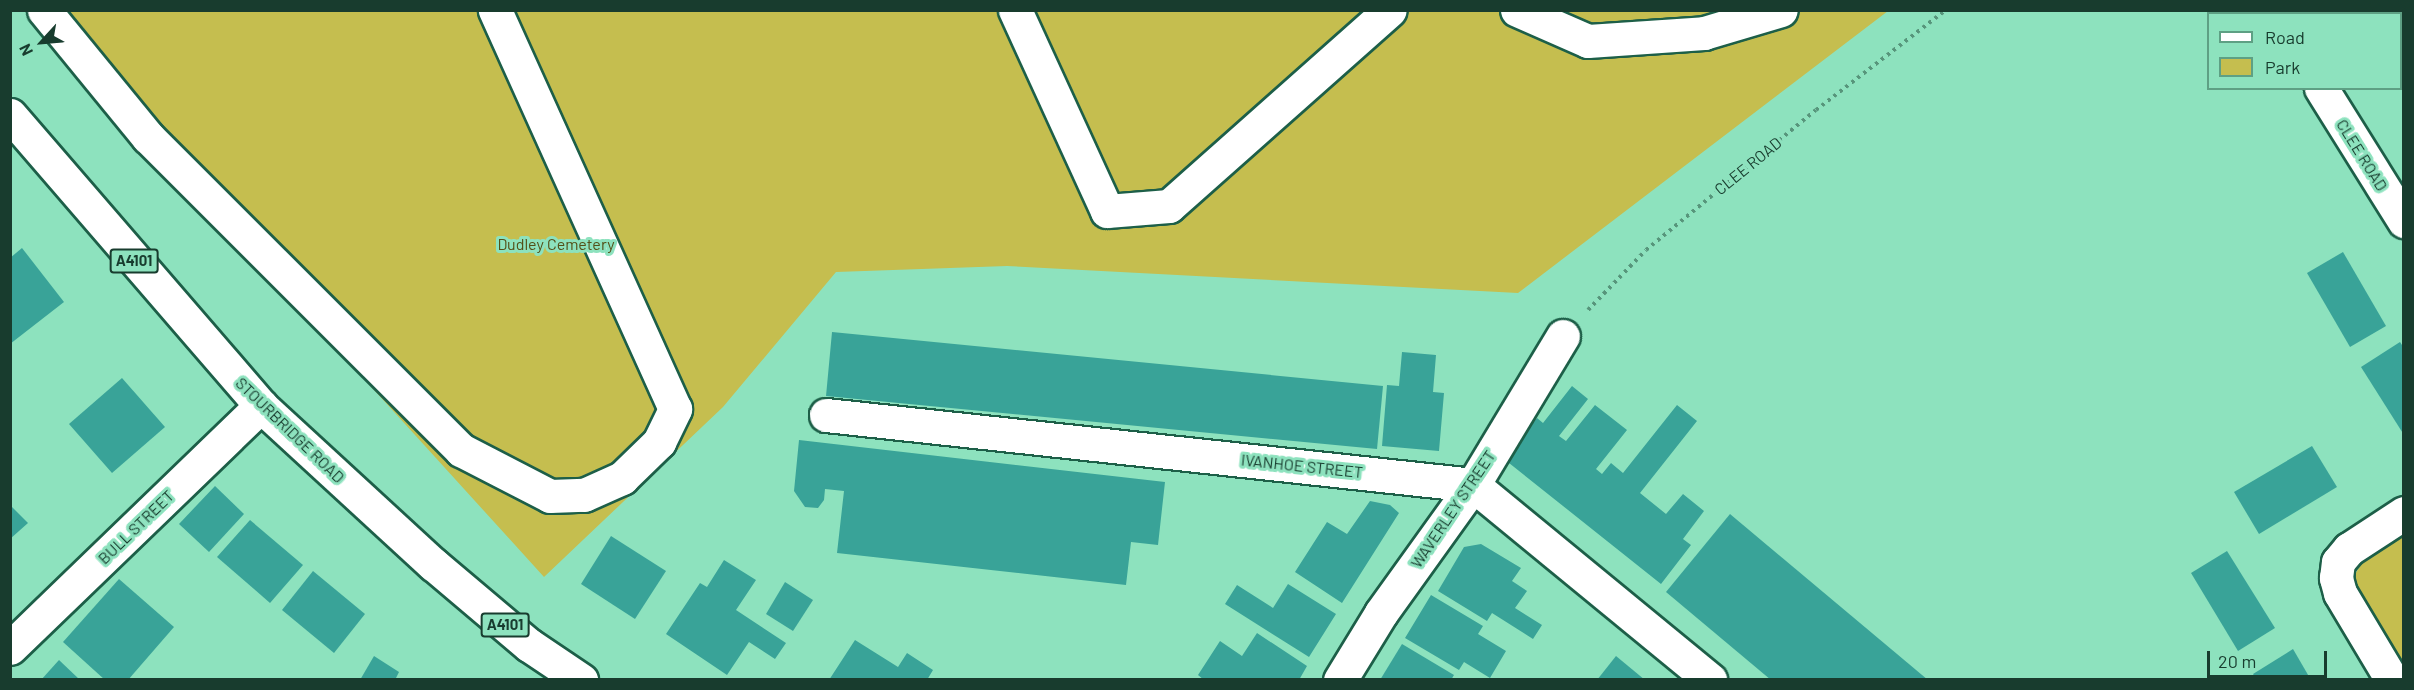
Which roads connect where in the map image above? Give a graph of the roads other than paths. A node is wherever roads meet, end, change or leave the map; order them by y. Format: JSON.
{"nodes":[{"id":1,"x":44,"y":10,"type":"edge"},
{"id":2,"x":495,"y":10,"type":"edge"},
{"id":3,"x":1015,"y":10,"type":"edge"},
{"id":4,"x":1390,"y":10,"type":"edge"},
{"id":5,"x":1517,"y":10,"type":"edge"},
{"id":6,"x":1781,"y":10,"type":"edge"},
{"id":7,"x":2322,"y":90,"type":"edge"},
{"id":8,"x":10,"y":115,"type":"edge"},
{"id":9,"x":2403,"y":221,"type":"edge"},
{"id":10,"x":1563,"y":336,"type":"road end"},
{"id":11,"x":261,"y":406,"type":"junction"},
{"id":12,"x":826,"y":415,"type":"dead end"},
{"id":13,"x":1473,"y":485,"type":"junction"},
{"id":14,"x":2403,"y":513,"type":"edge"},
{"id":15,"x":10,"y":648,"type":"edge"},
{"id":16,"x":581,"y":680,"type":"edge"},
{"id":17,"x":1340,"y":680,"type":"edge"},
{"id":18,"x":1710,"y":680,"type":"edge"},
{"id":19,"x":2392,"y":680,"type":"edge"}],
"edges":[{"from":1,"to":2,"type":"street"},
{"from":3,"to":4,"type":"street"},
{"from":5,"to":6,"type":"street"},
{"from":7,"to":9,"type":"street","name":"CLEE ROAD"},
{"from":8,"to":11,"type":"street","name":"STOURBRIDGE ROAD","number":"A4101"},
{"from":10,"to":13,"type":"street","name":"WAVERLEY STREET"},
{"from":11,"to":15,"type":"street","name":"BULL STREET"},
{"from":11,"to":16,"type":"street","name":"STOURBRIDGE ROAD","number":"A4101"},
{"from":12,"to":13,"type":"street","name":"IVANHOE STREET"},
{"from":13,"to":17,"type":"street","name":"WAVERLEY STREET"},
{"from":13,"to":18,"type":"street"},
{"from":14,"to":19,"type":"street"}]}
